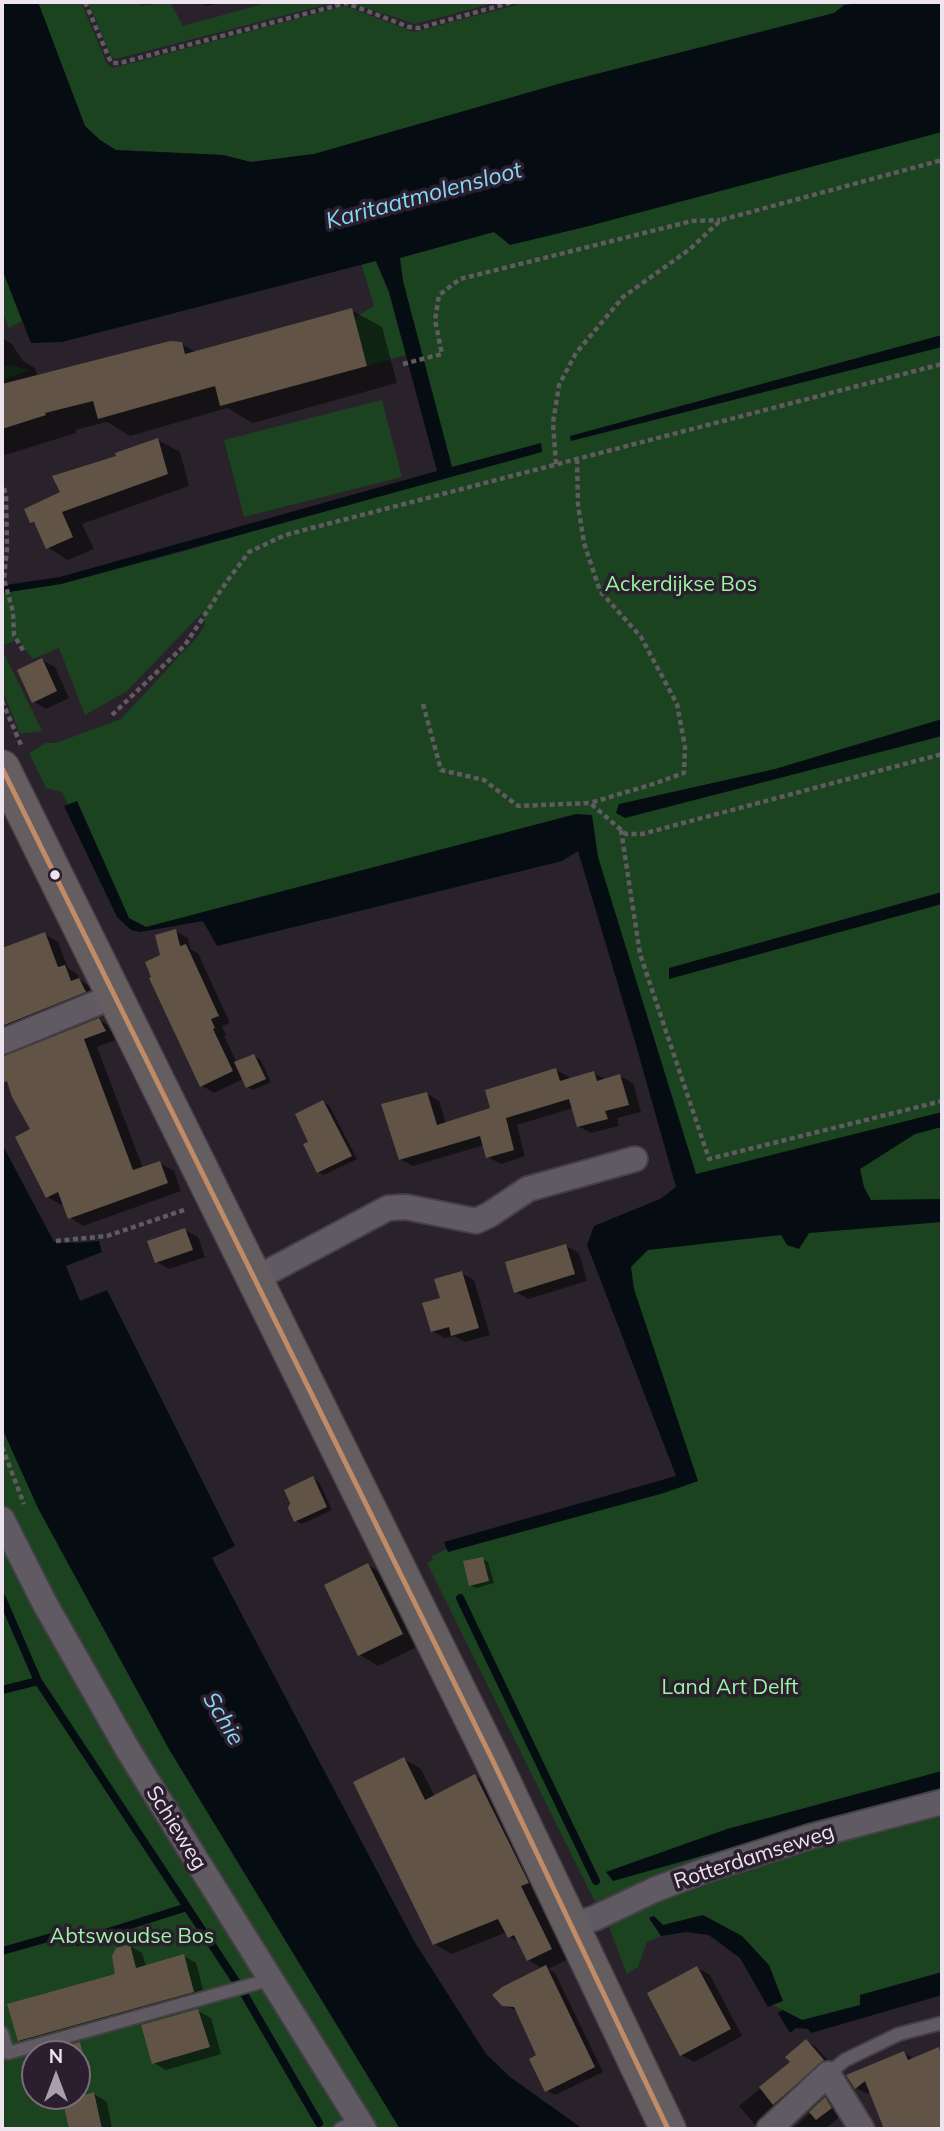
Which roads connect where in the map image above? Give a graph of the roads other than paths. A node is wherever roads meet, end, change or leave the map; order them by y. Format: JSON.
{"nodes":[{"id":1,"x":13,"y":759,"type":"edge"},
{"id":2,"x":114,"y":996,"type":"junction"},
{"id":3,"x":2,"y":1042,"type":"edge"},
{"id":4,"x":635,"y":1159,"type":"dead end"},
{"id":5,"x":255,"y":1279,"type":"junction"},
{"id":6,"x":2,"y":1519,"type":"edge"},
{"id":7,"x":942,"y":1802,"type":"edge"},
{"id":8,"x":571,"y":1926,"type":"junction"},
{"id":9,"x":265,"y":1981,"type":"junction"},
{"id":10,"x":942,"y":2023,"type":"edge"},
{"id":11,"x":2,"y":2033,"type":"edge"},
{"id":12,"x":828,"y":2074,"type":"junction"},
{"id":13,"x":355,"y":2126,"type":"edge"},
{"id":14,"x":668,"y":2129,"type":"edge"},
{"id":15,"x":769,"y":2129,"type":"edge"},
{"id":16,"x":862,"y":2129,"type":"edge"}],
"edges":[{"from":1,"to":2,"type":"street"},
{"from":2,"to":3,"type":"street"},
{"from":2,"to":5,"type":"street"},
{"from":4,"to":5,"type":"street"},
{"from":5,"to":8,"type":"street"},
{"from":6,"to":9,"type":"street","name":"Schieweg"},
{"from":7,"to":8,"type":"street","name":"Rotterdamseweg"},
{"from":8,"to":14,"type":"street"},
{"from":9,"to":11,"type":"lane"},
{"from":9,"to":13,"type":"street","name":"Schieweg"},
{"from":10,"to":12,"type":"lane"},
{"from":12,"to":15,"type":"street"},
{"from":12,"to":16,"type":"street"}]}
